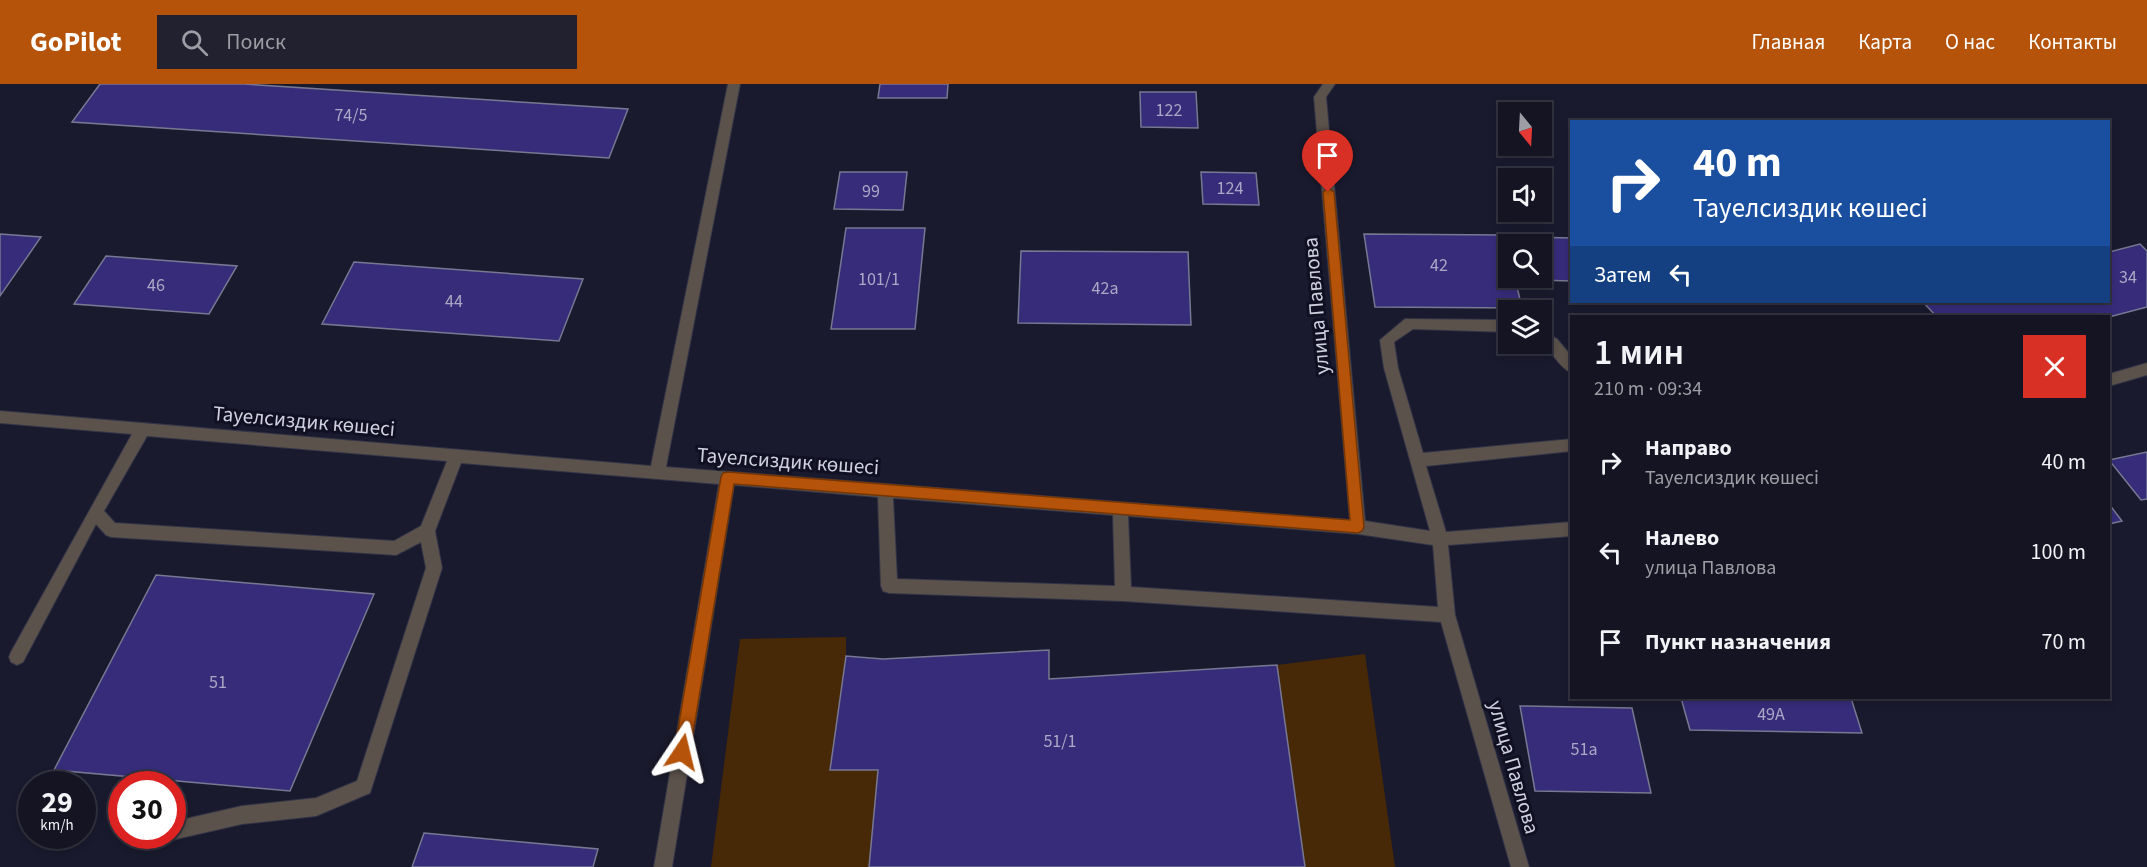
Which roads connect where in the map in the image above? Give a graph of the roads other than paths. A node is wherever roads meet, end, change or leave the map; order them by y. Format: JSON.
{"nodes":[{"id":1,"x":734,"y":84,"type":"edge"},
{"id":2,"x":1329,"y":84,"type":"edge"},
{"id":3,"x":1498,"y":326,"type":"edge"},
{"id":4,"x":1552,"y":343,"type":"edge"},
{"id":5,"x":1570,"y":365,"type":"edge"},
{"id":6,"x":2147,"y":369,"type":"edge"},
{"id":7,"x":2110,"y":380,"type":"edge"},
{"id":8,"x":0,"y":417,"type":"edge"},
{"id":9,"x":144,"y":429,"type":"junction"},
{"id":10,"x":1570,"y":445,"type":"edge"},
{"id":11,"x":458,"y":456,"type":"junction"},
{"id":12,"x":1418,"y":460,"type":"junction"},
{"id":13,"x":657,"y":473,"type":"junction"},
{"id":14,"x":728,"y":477,"type":"junction"},
{"id":15,"x":885,"y":490,"type":"junction"},
{"id":16,"x":1120,"y":508,"type":"junction"},
{"id":17,"x":95,"y":512,"type":"junction"},
{"id":18,"x":1358,"y":527,"type":"junction"},
{"id":19,"x":1570,"y":529,"type":"edge"},
{"id":20,"x":427,"y":531,"type":"junction"},
{"id":21,"x":1440,"y":539,"type":"junction"},
{"id":22,"x":1122,"y":594,"type":"junction"},
{"id":23,"x":1447,"y":615,"type":"junction"},
{"id":24,"x":16,"y":657,"type":"dead end"},
{"id":25,"x":186,"y":828,"type":"edge"},
{"id":26,"x":663,"y":867,"type":"edge"},
{"id":27,"x":1520,"y":867,"type":"edge"}],
"edges":[{"from":1,"to":13,"type":"street"},
{"from":2,"to":18,"type":"street","name":"улица Павлова"},
{"from":3,"to":12,"type":"street","name":"улица Павлова"},
{"from":4,"to":5,"type":"street"},
{"from":6,"to":7,"type":"street"},
{"from":8,"to":9,"type":"street","name":"Тауелсиздик көшесі"},
{"from":9,"to":11,"type":"street","name":"Тауелсиздик көшесі"},
{"from":9,"to":17,"type":"street"},
{"from":10,"to":12,"type":"street"},
{"from":11,"to":13,"type":"street","name":"Тауелсиздик көшесі"},
{"from":11,"to":20,"type":"street"},
{"from":12,"to":21,"type":"street","name":"улица Павлова"},
{"from":13,"to":14,"type":"street","name":"Тауелсиздик көшесі"},
{"from":14,"to":15,"type":"street","name":"Тауелсиздик көшесі"},
{"from":14,"to":26,"type":"street"},
{"from":15,"to":16,"type":"street","name":"Тауелсиздик көшесі"},
{"from":15,"to":22,"type":"street"},
{"from":16,"to":18,"type":"street","name":"Тауелсиздик көшесі"},
{"from":16,"to":22,"type":"street"},
{"from":17,"to":20,"type":"street"},
{"from":17,"to":24,"type":"street"},
{"from":18,"to":21,"type":"street","name":"Тауелсиздик көшесі"},
{"from":19,"to":21,"type":"street","name":"Тауелсиздик көшесі"},
{"from":20,"to":25,"type":"street"},
{"from":21,"to":23,"type":"street","name":"улица Павлова"},
{"from":22,"to":23,"type":"street"},
{"from":23,"to":27,"type":"street","name":"улица Павлова"}]}
